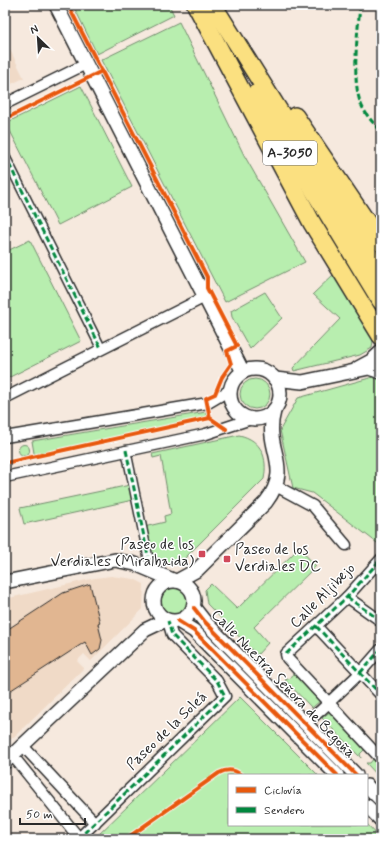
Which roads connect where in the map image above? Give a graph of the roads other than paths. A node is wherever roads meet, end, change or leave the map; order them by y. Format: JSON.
{"nodes":[{"id":1,"x":56,"y":5,"type":"edge"},
{"id":2,"x":197,"y":5,"type":"edge"},
{"id":3,"x":214,"y":5,"type":"edge"},
{"id":4,"x":86,"y":64,"type":"junction"},
{"id":5,"x":5,"y":104,"type":"edge"},
{"id":6,"x":5,"y":156,"type":"edge"},
{"id":7,"x":381,"y":243,"type":"edge"},
{"id":8,"x":381,"y":274,"type":"edge"},
{"id":9,"x":205,"y":297,"type":"junction"},
{"id":10,"x":381,"y":301,"type":"edge"},
{"id":11,"x":381,"y":336,"type":"edge"},
{"id":12,"x":101,"y":348,"type":"junction"},
{"id":13,"x":381,"y":352,"type":"edge"},
{"id":14,"x":353,"y":370,"type":"junction"},
{"id":15,"x":243,"y":372,"type":"junction"},
{"id":16,"x":381,"y":372,"type":"edge"},
{"id":17,"x":275,"y":379,"type":"junction"},
{"id":18,"x":302,"y":382,"type":"junction"},
{"id":19,"x":230,"y":390,"type":"junction"},
{"id":20,"x":5,"y":398,"type":"edge"},
{"id":21,"x":277,"y":406,"type":"junction"},
{"id":22,"x":252,"y":419,"type":"junction"},
{"id":23,"x":5,"y":437,"type":"edge"},
{"id":24,"x":272,"y":443,"type":"junction"},
{"id":25,"x":126,"y":450,"type":"junction"},
{"id":26,"x":5,"y":476,"type":"edge"},
{"id":27,"x":276,"y":486,"type":"junction"},
{"id":28,"x":346,"y":545,"type":"dead end"},
{"id":29,"x":381,"y":559,"type":"edge"},
{"id":30,"x":145,"y":562,"type":"junction"},
{"id":31,"x":198,"y":570,"type":"junction"},
{"id":32,"x":175,"y":581,"type":"junction"},
{"id":33,"x":5,"y":582,"type":"edge"},
{"id":34,"x":191,"y":589,"type":"junction"},
{"id":35,"x":347,"y":597,"type":"junction"},
{"id":36,"x":155,"y":598,"type":"junction"},
{"id":37,"x":194,"y":608,"type":"junction"},
{"id":38,"x":171,"y":620,"type":"junction"},
{"id":39,"x":381,"y":621,"type":"edge"},
{"id":40,"x":316,"y":626,"type":"junction"},
{"id":41,"x":145,"y":630,"type":"junction"},
{"id":42,"x":381,"y":648,"type":"edge"},
{"id":43,"x":286,"y":654,"type":"joint"},
{"id":44,"x":360,"y":673,"type":"junction"},
{"id":45,"x":381,"y":695,"type":"edge"},
{"id":46,"x":328,"y":703,"type":"junction"},
{"id":47,"x":303,"y":721,"type":"junction"},
{"id":48,"x":24,"y":746,"type":"junction"},
{"id":49,"x":9,"y":759,"type":"edge"},
{"id":50,"x":381,"y":759,"type":"edge"},
{"id":51,"x":336,"y":774,"type":"edge"},
{"id":52,"x":355,"y":774,"type":"edge"},
{"id":53,"x":368,"y":787,"type":"edge"},
{"id":54,"x":381,"y":800,"type":"edge"},
{"id":55,"x":368,"y":807,"type":"edge"},
{"id":56,"x":381,"y":820,"type":"edge"},
{"id":57,"x":95,"y":823,"type":"junction"},
{"id":58,"x":79,"y":838,"type":"edge"}],
"edges":[{"from":1,"to":4,"type":"street"},
{"from":2,"to":10,"type":"highway","number":"A-3050"},
{"from":2,"to":11,"type":"highway"},
{"from":3,"to":7,"type":"highway"},
{"from":3,"to":8,"type":"highway","number":"A-3050"},
{"from":4,"to":5,"type":"street"},
{"from":4,"to":9,"type":"street"},
{"from":6,"to":12,"type":"street"},
{"from":9,"to":12,"type":"street"},
{"from":9,"to":15,"type":"street"},
{"from":12,"to":20,"type":"street"},
{"from":13,"to":14,"type":"street"},
{"from":14,"to":16,"type":"street"},
{"from":14,"to":18,"type":"street"},
{"from":15,"to":17,"type":"street"},
{"from":15,"to":19,"type":"street"},
{"from":17,"to":18,"type":"street"},
{"from":17,"to":21,"type":"street"},
{"from":18,"to":21,"type":"street"},
{"from":19,"to":22,"type":"street"},
{"from":19,"to":23,"type":"street"},
{"from":21,"to":22,"type":"street"},
{"from":21,"to":24,"type":"street"},
{"from":22,"to":24,"type":"street"},
{"from":22,"to":25,"type":"street"},
{"from":24,"to":27,"type":"street"},
{"from":25,"to":26,"type":"street"},
{"from":25,"to":30,"type":"street"},
{"from":27,"to":28,"type":"street"},
{"from":27,"to":31,"type":"street"},
{"from":29,"to":35,"type":"street","name":"Calle Aljibejo"},
{"from":30,"to":32,"type":"street"},
{"from":30,"to":33,"type":"street"},
{"from":30,"to":36,"type":"street"},
{"from":31,"to":32,"type":"street"},
{"from":31,"to":34,"type":"street"},
{"from":32,"to":34,"type":"street"},
{"from":32,"to":36,"type":"street"},
{"from":34,"to":37,"type":"street"},
{"from":35,"to":39,"type":"street"},
{"from":35,"to":40,"type":"street","name":"Calle Aljibejo"},
{"from":36,"to":38,"type":"street"},
{"from":36,"to":41,"type":"street"},
{"from":37,"to":38,"type":"street"},
{"from":37,"to":47,"type":"street","name":"Calle Nuestra Señora de Begoña"},
{"from":38,"to":41,"type":"street"},
{"from":38,"to":51,"type":"street","name":"Calle Nuestra Señora de Begoña"},
{"from":38,"to":57,"type":"street","name":"Paseo de la Soleá"},
{"from":40,"to":43,"type":"street","name":"Calle Aljibejo"},
{"from":40,"to":44,"type":"street"},
{"from":41,"to":48,"type":"street"},
{"from":42,"to":44,"type":"street"},
{"from":43,"to":46,"type":"street","name":"Calle Nuestra Señora de Begoña"},
{"from":44,"to":45,"type":"street"},
{"from":44,"to":46,"type":"street"},
{"from":46,"to":47,"type":"street"},
{"from":46,"to":50,"type":"street","name":"Calle Nuestra Señora de Begoña"},
{"from":47,"to":52,"type":"street","name":"Calle Nuestra Señora de Begoña"},
{"from":48,"to":49,"type":"street"},
{"from":48,"to":57,"type":"street"},
{"from":49,"to":58,"type":"street"},
{"from":53,"to":54,"type":"street"},
{"from":55,"to":56,"type":"street"},
{"from":57,"to":58,"type":"street","name":"Paseo de la Soleá"}]}
